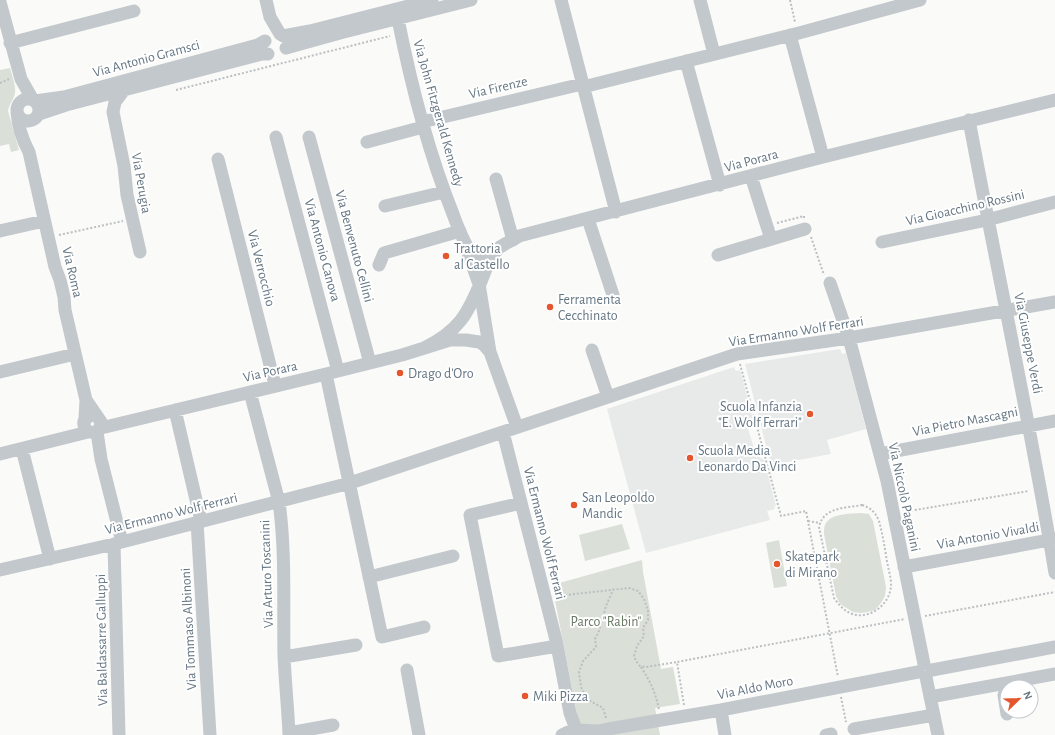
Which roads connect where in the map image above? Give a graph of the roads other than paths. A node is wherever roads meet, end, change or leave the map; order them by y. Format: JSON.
{"nodes":[{"id":1,"x":266,"y":0,"type":"edge"},
{"id":2,"x":432,"y":0,"type":"edge"},
{"id":3,"x":471,"y":0,"type":"edge"},
{"id":4,"x":561,"y":0,"type":"edge"},
{"id":5,"x":700,"y":0,"type":"edge"},
{"id":6,"x":920,"y":0,"type":"edge"},
{"id":7,"x":0,"y":3,"type":"edge"},
{"id":8,"x":883,"y":5,"type":"edge"},
{"id":9,"x":134,"y":11,"type":"dead end"},
{"id":10,"x":398,"y":19,"type":"junction"},
{"id":11,"x":794,"y":34,"type":"junction"},
{"id":12,"x":275,"y":42,"type":"junction"},
{"id":13,"x":10,"y":43,"type":"junction"},
{"id":14,"x":714,"y":54,"type":"junction"},
{"id":15,"x":686,"y":61,"type":"junction"},
{"id":16,"x":18,"y":78,"type":"junction"},
{"id":17,"x":582,"y":86,"type":"junction"},
{"id":18,"x":124,"y":90,"type":"junction"},
{"id":19,"x":93,"y":99,"type":"junction"},
{"id":20,"x":34,"y":100,"type":"junction"},
{"id":21,"x":1055,"y":100,"type":"edge"},
{"id":22,"x":19,"y":108,"type":"junction"},
{"id":23,"x":37,"y":116,"type":"junction"},
{"id":24,"x":114,"y":119,"type":"junction"},
{"id":25,"x":969,"y":120,"type":"junction"},
{"id":26,"x":423,"y":125,"type":"junction"},
{"id":27,"x":276,"y":137,"type":"dead end"},
{"id":28,"x":310,"y":137,"type":"dead end"},
{"id":29,"x":367,"y":142,"type":"dead end"},
{"id":30,"x":29,"y":152,"type":"junction"},
{"id":31,"x":823,"y":157,"type":"junction"},
{"id":32,"x":218,"y":159,"type":"dead end"},
{"id":33,"x":751,"y":176,"type":"junction"},
{"id":34,"x":496,"y":179,"type":"dead end"},
{"id":35,"x":720,"y":185,"type":"junction"},
{"id":36,"x":444,"y":192,"type":"junction"},
{"id":37,"x":1055,"y":202,"type":"edge"},
{"id":38,"x":385,"y":206,"type":"dead end"},
{"id":39,"x":616,"y":212,"type":"junction"},
{"id":40,"x":588,"y":219,"type":"junction"},
{"id":41,"x":987,"y":220,"type":"junction"},
{"id":42,"x":44,"y":221,"type":"junction"},
{"id":43,"x":806,"y":230,"type":"dead end"},
{"id":44,"x":0,"y":231,"type":"edge"},
{"id":45,"x":461,"y":234,"type":"junction"},
{"id":46,"x":771,"y":239,"type":"junction"},
{"id":47,"x":514,"y":240,"type":"junction"},
{"id":48,"x":882,"y":242,"type":"dead end"},
{"id":49,"x":140,"y":252,"type":"dead end"},
{"id":50,"x":718,"y":255,"type":"dead end"},
{"id":51,"x":490,"y":260,"type":"junction"},
{"id":52,"x":379,"y":265,"type":"dead end"},
{"id":53,"x":830,"y":283,"type":"dead end"},
{"id":54,"x":480,"y":284,"type":"junction"},
{"id":55,"x":613,"y":294,"type":"dead end"},
{"id":56,"x":1055,"y":302,"type":"edge"},
{"id":57,"x":1006,"y":311,"type":"junction"},
{"id":58,"x":849,"y":338,"type":"junction"},
{"id":59,"x":424,"y":348,"type":"junction"},
{"id":60,"x":592,"y":350,"type":"dead end"},
{"id":61,"x":490,"y":352,"type":"junction"},
{"id":62,"x":75,"y":354,"type":"junction"},
{"id":63,"x":370,"y":363,"type":"junction"},
{"id":64,"x":0,"y":372,"type":"edge"},
{"id":65,"x":332,"y":373,"type":"junction"},
{"id":66,"x":275,"y":385,"type":"junction"},
{"id":67,"x":250,"y":392,"type":"junction"},
{"id":68,"x":608,"y":397,"type":"junction"},
{"id":69,"x":175,"y":410,"type":"junction"},
{"id":70,"x":1055,"y":421,"type":"edge"},
{"id":71,"x":92,"y":425,"type":"junction"},
{"id":72,"x":1029,"y":426,"type":"junction"},
{"id":73,"x":517,"y":427,"type":"junction"},
{"id":74,"x":503,"y":432,"type":"junction"},
{"id":75,"x":22,"y":449,"type":"junction"},
{"id":76,"x":0,"y":454,"type":"edge"},
{"id":77,"x":880,"y":454,"type":"junction"},
{"id":78,"x":350,"y":483,"type":"junction"},
{"id":79,"x":278,"y":502,"type":"junction"},
{"id":80,"x":521,"y":503,"type":"junction"},
{"id":81,"x":199,"y":522,"type":"junction"},
{"id":82,"x":1052,"y":539,"type":"edge"},
{"id":83,"x":118,"y":543,"type":"junction"},
{"id":84,"x":453,"y":556,"type":"dead end"},
{"id":85,"x":50,"y":559,"type":"junction"},
{"id":86,"x":904,"y":566,"type":"junction"},
{"id":87,"x":0,"y":570,"type":"edge"},
{"id":88,"x":1055,"y":573,"type":"edge"},
{"id":89,"x":369,"y":577,"type":"junction"},
{"id":90,"x":424,"y":627,"type":"dead end"},
{"id":91,"x":356,"y":645,"type":"dead end"},
{"id":92,"x":557,"y":646,"type":"junction"},
{"id":93,"x":1055,"y":647,"type":"edge"},
{"id":94,"x":284,"y":657,"type":"junction"},
{"id":95,"x":407,"y":670,"type":"dead end"},
{"id":96,"x":925,"y":671,"type":"junction"},
{"id":97,"x":1055,"y":674,"type":"edge"},
{"id":98,"x":930,"y":697,"type":"junction"},
{"id":99,"x":721,"y":710,"type":"junction"},
{"id":100,"x":934,"y":715,"type":"junction"},
{"id":101,"x":333,"y":725,"type":"dead end"},
{"id":102,"x":851,"y":729,"type":"road end"},
{"id":103,"x":579,"y":732,"type":"edge"},
{"id":104,"x":289,"y":734,"type":"edge"},
{"id":105,"x":119,"y":735,"type":"edge"},
{"id":106,"x":210,"y":735,"type":"edge"},
{"id":107,"x":419,"y":735,"type":"edge"},
{"id":108,"x":725,"y":735,"type":"edge"},
{"id":109,"x":938,"y":735,"type":"edge"}],
"edges":[{"from":1,"to":12,"type":"street"},
{"from":2,"to":12,"type":"street","name":"Via Antonio Gramsci"},
{"from":3,"to":10,"type":"street","name":"Via Antonio Gramsci"},
{"from":4,"to":17,"type":"street"},
{"from":5,"to":14,"type":"street"},
{"from":6,"to":8,"type":"street","name":"Via Firenze"},
{"from":7,"to":13,"type":"street"},
{"from":8,"to":11,"type":"street","name":"Via Firenze"},
{"from":9,"to":13,"type":"street"},
{"from":10,"to":12,"type":"street","name":"Via Antonio Gramsci"},
{"from":10,"to":26,"type":"street","name":"Via John Fitzgerald Kennedy"},
{"from":11,"to":14,"type":"street","name":"Via Firenze"},
{"from":11,"to":31,"type":"street"},
{"from":12,"to":18,"type":"street","name":"Via Antonio Gramsci"},
{"from":12,"to":20,"type":"street","name":"Via Antonio Gramsci"},
{"from":13,"to":16,"type":"street"},
{"from":14,"to":15,"type":"street","name":"Via Firenze"},
{"from":15,"to":17,"type":"street","name":"Via Firenze"},
{"from":15,"to":35,"type":"street"},
{"from":16,"to":20,"type":"street"},
{"from":16,"to":22,"type":"street","name":"Via Roma"},
{"from":17,"to":26,"type":"street","name":"Via Firenze"},
{"from":17,"to":39,"type":"street"},
{"from":18,"to":19,"type":"street","name":"Via Antonio Gramsci"},
{"from":18,"to":24,"type":"street","name":"Via Perugia"},
{"from":19,"to":23,"type":"street","name":"Via Antonio Gramsci"},
{"from":19,"to":24,"type":"street","name":"Via Perugia"},
{"from":20,"to":22,"type":"street","name":"Via Antonio Gramsci"},
{"from":20,"to":23,"type":"street"},
{"from":21,"to":25,"type":"street","name":"Via Porara"},
{"from":22,"to":23,"type":"street"},
{"from":22,"to":30,"type":"street","name":"Via Roma"},
{"from":23,"to":30,"type":"street","name":"Via Roma"},
{"from":24,"to":49,"type":"street","name":"Via Perugia"},
{"from":25,"to":31,"type":"street","name":"Via Porara"},
{"from":25,"to":41,"type":"street","name":"Via Giuseppe Verdi"},
{"from":26,"to":29,"type":"street","name":"Via Firenze"},
{"from":26,"to":36,"type":"street","name":"Via John Fitzgerald Kennedy"},
{"from":27,"to":65,"type":"street","name":"Via Antonio Canova"},
{"from":28,"to":63,"type":"street","name":"Via Benvenuto Cellini"},
{"from":30,"to":42,"type":"street","name":"Via Roma"},
{"from":31,"to":33,"type":"street","name":"Via Porara"},
{"from":32,"to":66,"type":"street","name":"Via Verrocchio"},
{"from":33,"to":35,"type":"street","name":"Via Porara"},
{"from":33,"to":46,"type":"street"},
{"from":34,"to":47,"type":"street"},
{"from":35,"to":39,"type":"street","name":"Via Porara"},
{"from":36,"to":38,"type":"street"},
{"from":36,"to":45,"type":"street","name":"Via John Fitzgerald Kennedy"},
{"from":37,"to":41,"type":"street","name":"Via Gioacchino Rossini"},
{"from":39,"to":40,"type":"street","name":"Via Porara"},
{"from":40,"to":47,"type":"street","name":"Via Porara"},
{"from":40,"to":55,"type":"street"},
{"from":41,"to":48,"type":"street","name":"Via Gioacchino Rossini"},
{"from":41,"to":57,"type":"street","name":"Via Giuseppe Verdi"},
{"from":42,"to":44,"type":"street"},
{"from":42,"to":62,"type":"street","name":"Via Roma"},
{"from":43,"to":46,"type":"street"},
{"from":45,"to":51,"type":"street","name":"Via John Fitzgerald Kennedy"},
{"from":45,"to":52,"type":"street"},
{"from":45,"to":54,"type":"street","name":"Via John Fitzgerald Kennedy"},
{"from":46,"to":50,"type":"street"},
{"from":47,"to":51,"type":"street","name":"Via Porara"},
{"from":51,"to":54,"type":"street","name":"Via Porara"},
{"from":53,"to":58,"type":"street","name":"Via Niccolò Paganini"},
{"from":54,"to":59,"type":"street","name":"Via Porara"},
{"from":54,"to":61,"type":"street"},
{"from":56,"to":57,"type":"street","name":"Via Ermanno Wolf Ferrari"},
{"from":57,"to":58,"type":"street","name":"Via Ermanno Wolf Ferrari"},
{"from":57,"to":72,"type":"street","name":"Via Giuseppe Verdi"},
{"from":58,"to":68,"type":"street","name":"Via Ermanno Wolf Ferrari"},
{"from":58,"to":77,"type":"street","name":"Via Niccolò Paganini"},
{"from":59,"to":61,"type":"street","name":"Via Porara"},
{"from":59,"to":63,"type":"street","name":"Via Porara"},
{"from":60,"to":68,"type":"street"},
{"from":61,"to":73,"type":"street"},
{"from":62,"to":64,"type":"street"},
{"from":62,"to":71,"type":"street","name":"Via Roma"},
{"from":63,"to":65,"type":"street","name":"Via Porara"},
{"from":65,"to":66,"type":"street","name":"Via Porara"},
{"from":65,"to":78,"type":"street"},
{"from":66,"to":67,"type":"street","name":"Via Porara"},
{"from":67,"to":69,"type":"street","name":"Via Porara"},
{"from":67,"to":79,"type":"street","name":"Via Arturo Toscanini"},
{"from":68,"to":73,"type":"street","name":"Via Ermanno Wolf Ferrari"},
{"from":69,"to":71,"type":"street","name":"Via Porara"},
{"from":69,"to":81,"type":"street","name":"Via Tommaso Albinoni"},
{"from":70,"to":72,"type":"street","name":"Via Pietro Mascagni"},
{"from":71,"to":75,"type":"street"},
{"from":71,"to":83,"type":"street","name":"Via Baldassarre Galluppi"},
{"from":72,"to":77,"type":"street","name":"Via Pietro Mascagni"},
{"from":72,"to":82,"type":"street","name":"Via Giuseppe Verdi"},
{"from":73,"to":74,"type":"street","name":"Via Ermanno Wolf Ferrari"},
{"from":74,"to":78,"type":"street","name":"Via Ermanno Wolf Ferrari"},
{"from":74,"to":80,"type":"street","name":"Via Ermanno Wolf Ferrari"},
{"from":75,"to":76,"type":"street"},
{"from":75,"to":85,"type":"street"},
{"from":77,"to":86,"type":"street","name":"Via Niccolò Paganini"},
{"from":78,"to":79,"type":"street","name":"Via Ermanno Wolf Ferrari"},
{"from":78,"to":89,"type":"street"},
{"from":79,"to":81,"type":"street","name":"Via Ermanno Wolf Ferrari"},
{"from":79,"to":94,"type":"street","name":"Via Arturo Toscanini"},
{"from":80,"to":92,"type":"street","name":"Via Ermanno Wolf Ferrari"},
{"from":80,"to":92,"type":"street"},
{"from":81,"to":83,"type":"street","name":"Via Ermanno Wolf Ferrari"},
{"from":81,"to":106,"type":"street","name":"Via Tommaso Albinoni"},
{"from":82,"to":86,"type":"street","name":"Via Antonio Vivaldi"},
{"from":82,"to":88,"type":"street","name":"Via Giuseppe Verdi"},
{"from":83,"to":85,"type":"street","name":"Via Ermanno Wolf Ferrari"},
{"from":83,"to":105,"type":"street","name":"Via Baldassarre Galluppi"},
{"from":84,"to":89,"type":"street"},
{"from":85,"to":87,"type":"street","name":"Via Ermanno Wolf Ferrari"},
{"from":86,"to":96,"type":"street","name":"Via Niccolò Paganini"},
{"from":89,"to":90,"type":"street"},
{"from":91,"to":94,"type":"street"},
{"from":92,"to":103,"type":"street","name":"Via Ermanno Wolf Ferrari"},
{"from":93,"to":96,"type":"street","name":"Via Aldo Moro"},
{"from":94,"to":104,"type":"street","name":"Via Arturo Toscanini"},
{"from":95,"to":107,"type":"street"},
{"from":96,"to":98,"type":"street","name":"Via Niccolò Paganini"},
{"from":96,"to":99,"type":"street","name":"Via Aldo Moro"},
{"from":97,"to":98,"type":"street"},
{"from":98,"to":100,"type":"street","name":"Via Niccolò Paganini"},
{"from":99,"to":103,"type":"street","name":"Via Aldo Moro"},
{"from":99,"to":108,"type":"street"},
{"from":100,"to":102,"type":"street"},
{"from":100,"to":109,"type":"street","name":"Via Niccolò Paganini"},
{"from":101,"to":104,"type":"street"}]}
